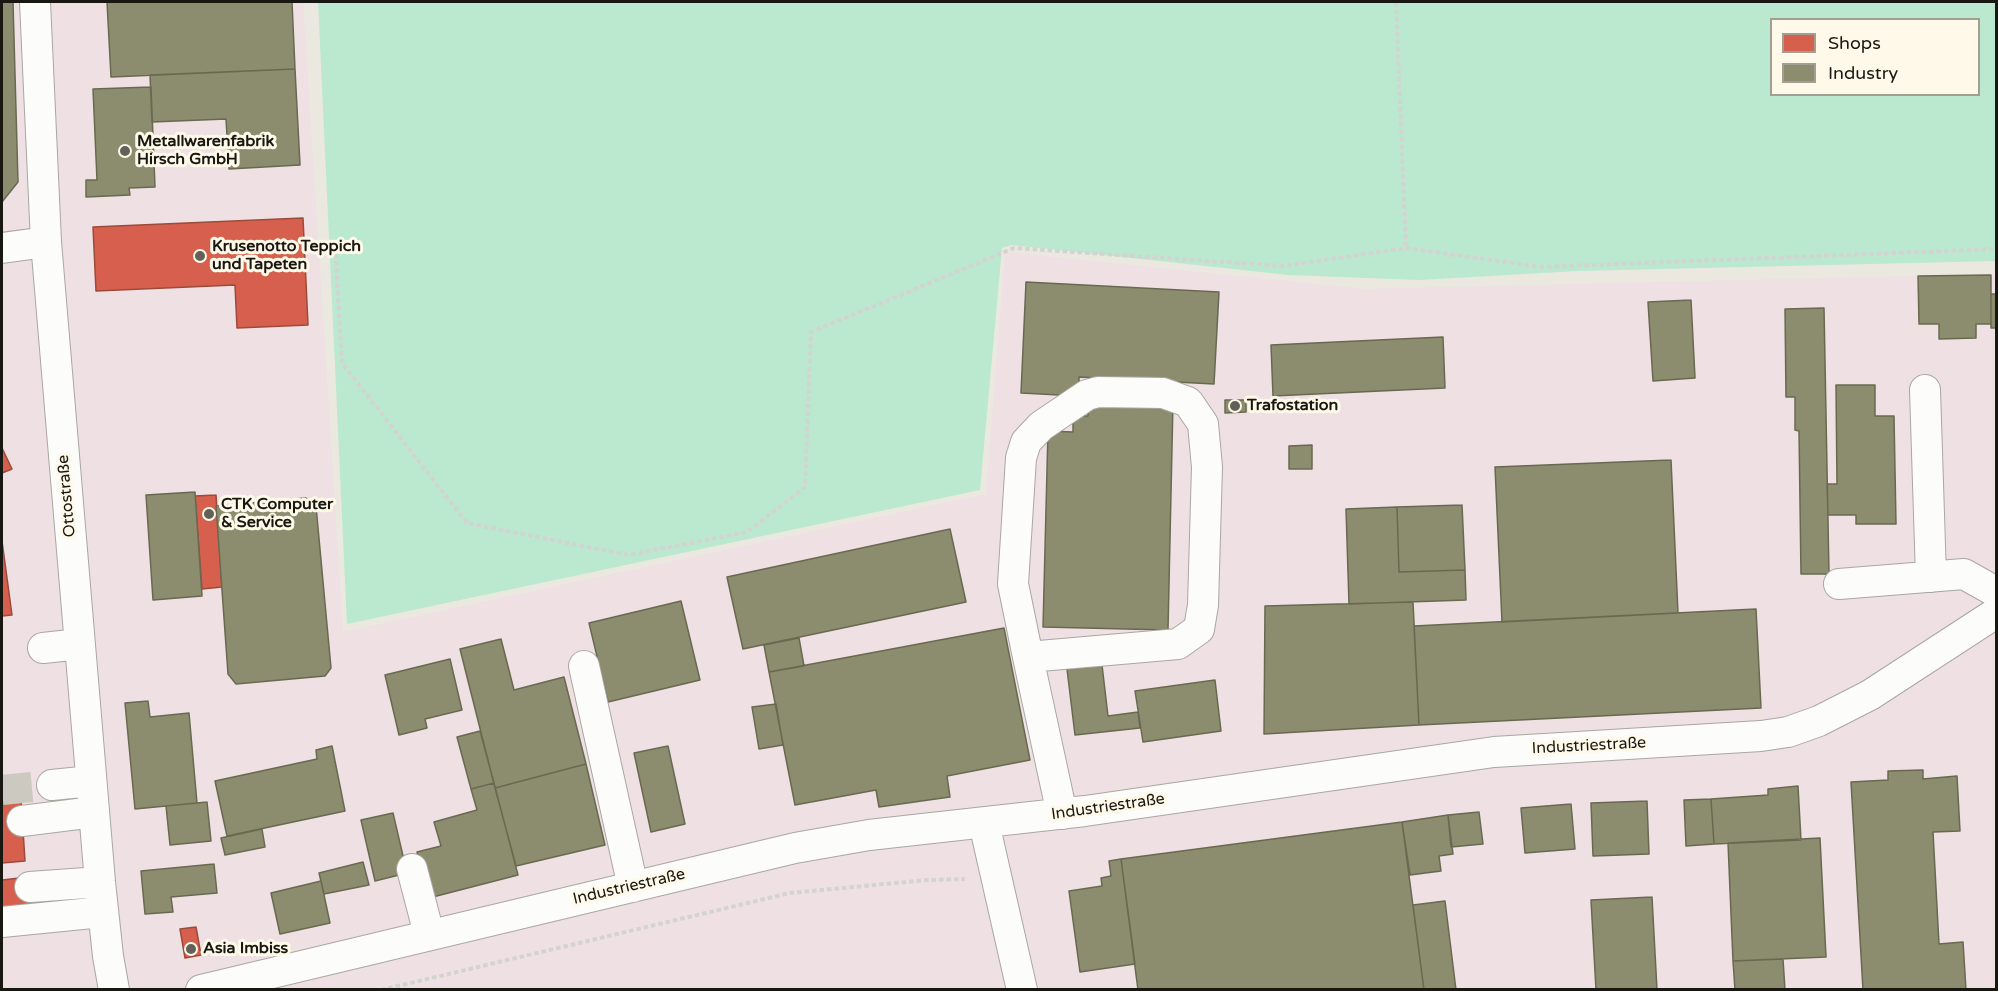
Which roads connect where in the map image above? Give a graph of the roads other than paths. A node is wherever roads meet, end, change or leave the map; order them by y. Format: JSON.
{"nodes":[{"id":1,"x":35,"y":2,"type":"edge"},
{"id":2,"x":46,"y":242,"type":"junction"},
{"id":3,"x":2,"y":249,"type":"edge"},
{"id":4,"x":1925,"y":390,"type":"dead end"},
{"id":5,"x":1931,"y":577,"type":"junction"},
{"id":6,"x":1839,"y":584,"type":"dead end"},
{"id":7,"x":1996,"y":592,"type":"edge"},
{"id":8,"x":1996,"y":613,"type":"edge"},
{"id":9,"x":80,"y":644,"type":"junction"},
{"id":10,"x":43,"y":648,"type":"dead end"},
{"id":11,"x":1028,"y":657,"type":"junction"},
{"id":12,"x":584,"y":666,"type":"dead end"},
{"id":13,"x":91,"y":781,"type":"junction"},
{"id":14,"x":52,"y":785,"type":"tunnel mouth"},
{"id":15,"x":94,"y":812,"type":"junction"},
{"id":16,"x":1062,"y":814,"type":"junction"},
{"id":17,"x":22,"y":821,"type":"dead end"},
{"id":18,"x":984,"y":823,"type":"junction"},
{"id":19,"x":412,"y":869,"type":"dead end"},
{"id":20,"x":100,"y":882,"type":"junction"},
{"id":21,"x":30,"y":887,"type":"dead end"},
{"id":22,"x":633,"y":887,"type":"junction"},
{"id":23,"x":102,"y":912,"type":"junction"},
{"id":24,"x":2,"y":922,"type":"edge"},
{"id":25,"x":429,"y":934,"type":"junction"},
{"id":26,"x":217,"y":988,"type":"edge"},
{"id":27,"x":114,"y":990,"type":"edge"},
{"id":28,"x":1022,"y":990,"type":"edge"}],
"edges":[{"from":1,"to":2,"type":"street","name":"Ottostraße"},
{"from":2,"to":3,"type":"street"},
{"from":2,"to":9,"type":"street","name":"Ottostraße"},
{"from":4,"to":5,"type":"street"},
{"from":5,"to":6,"type":"street"},
{"from":5,"to":7,"type":"street"},
{"from":8,"to":16,"type":"street","name":"Industriestraße"},
{"from":9,"to":10,"type":"street"},
{"from":9,"to":13,"type":"street","name":"Ottostraße"},
{"from":11,"to":11,"type":"street"},
{"from":11,"to":16,"type":"street"},
{"from":12,"to":22,"type":"street"},
{"from":13,"to":14,"type":"street"},
{"from":13,"to":15,"type":"street","name":"Ottostraße"},
{"from":15,"to":17,"type":"street"},
{"from":15,"to":20,"type":"street","name":"Ottostraße"},
{"from":16,"to":18,"type":"street","name":"Industriestraße"},
{"from":18,"to":22,"type":"street","name":"Industriestraße"},
{"from":18,"to":28,"type":"street"},
{"from":19,"to":25,"type":"street"},
{"from":20,"to":21,"type":"street"},
{"from":20,"to":23,"type":"street","name":"Ottostraße"},
{"from":22,"to":25,"type":"street","name":"Industriestraße"},
{"from":23,"to":24,"type":"street"},
{"from":23,"to":27,"type":"street","name":"Ottostraße"},
{"from":25,"to":26,"type":"street","name":"Industriestraße"}]}
